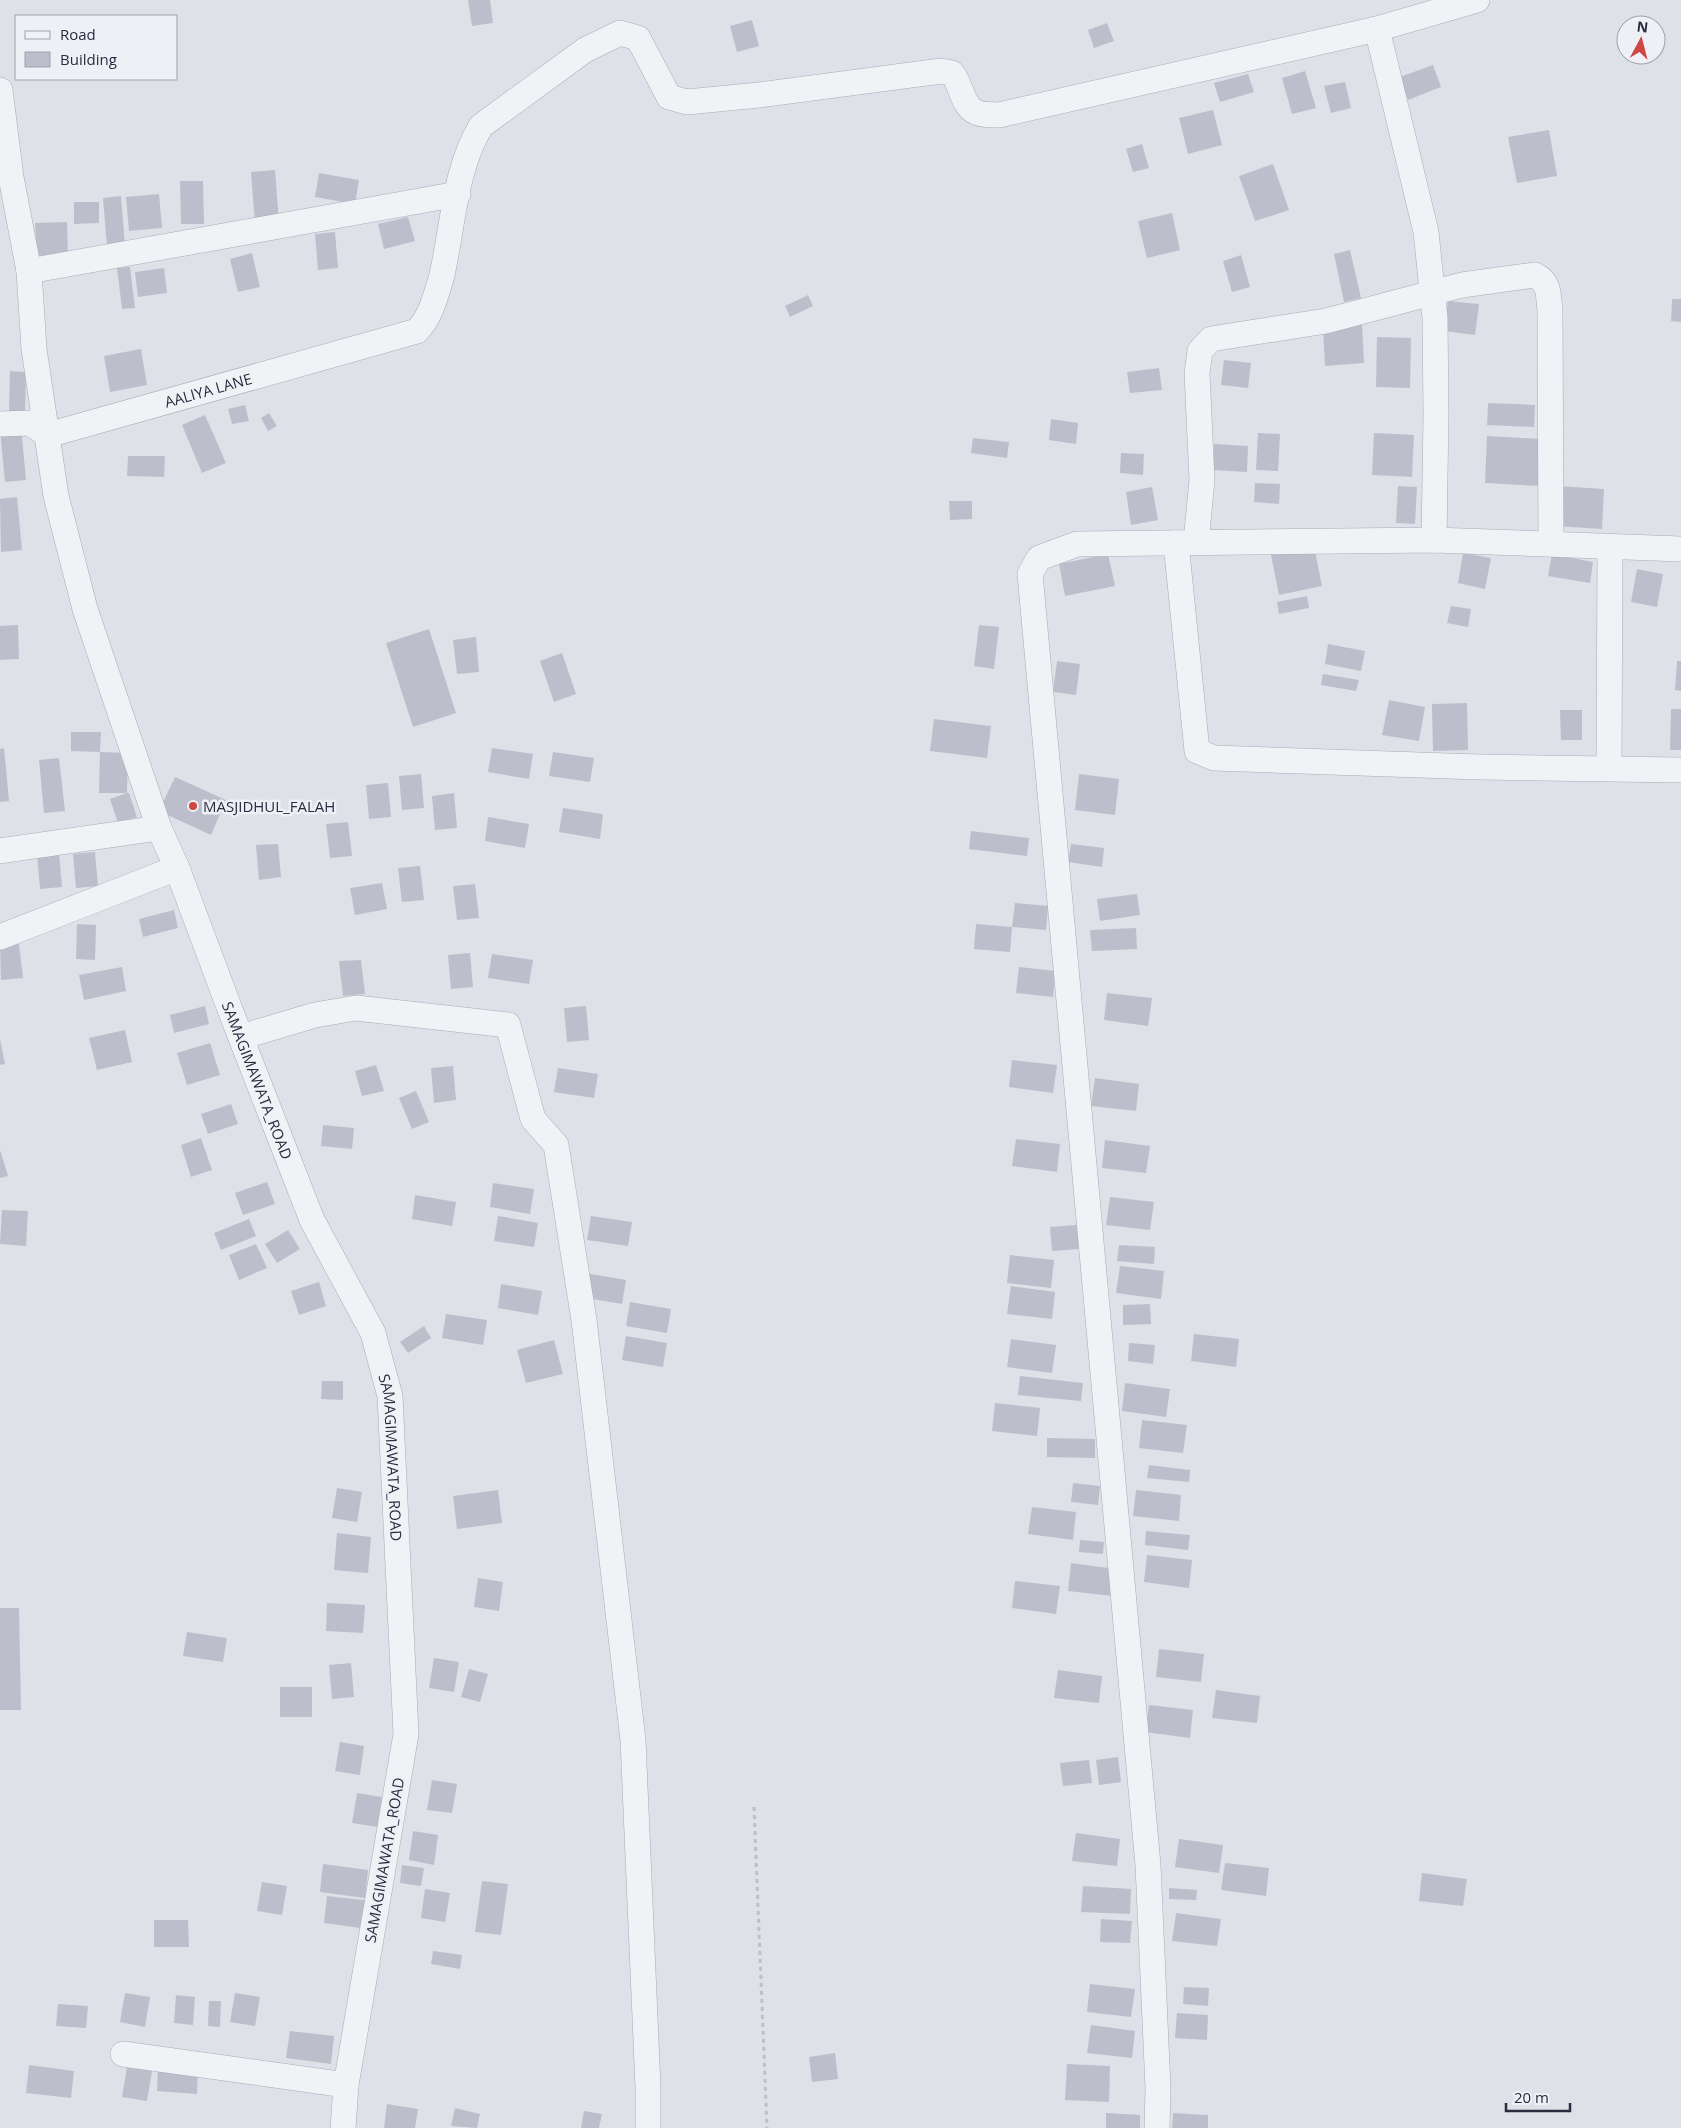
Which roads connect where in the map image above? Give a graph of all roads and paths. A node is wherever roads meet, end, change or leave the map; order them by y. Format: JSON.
{"nodes":[{"id":1,"x":1476,"y":0,"type":"edge"},
{"id":2,"x":1377,"y":29,"type":"junction"},
{"id":3,"x":0,"y":90,"type":"edge"},
{"id":4,"x":458,"y":194,"type":"junction"},
{"id":5,"x":28,"y":272,"type":"junction"},
{"id":6,"x":1432,"y":292,"type":"junction"},
{"id":7,"x":0,"y":424,"type":"edge"},
{"id":8,"x":48,"y":435,"type":"junction"},
{"id":9,"x":1434,"y":540,"type":"junction"},
{"id":10,"x":1186,"y":543,"type":"junction"},
{"id":11,"x":1551,"y":543,"type":"junction"},
{"id":12,"x":1610,"y":548,"type":"junction"},
{"id":13,"x":1681,"y":549,"type":"edge"},
{"id":14,"x":1609,"y":767,"type":"junction"},
{"id":15,"x":1681,"y":770,"type":"edge"},
{"id":16,"x":159,"y":828,"type":"junction"},
{"id":17,"x":0,"y":851,"type":"edge"},
{"id":18,"x":177,"y":868,"type":"junction"},
{"id":19,"x":0,"y":937,"type":"edge"},
{"id":20,"x":241,"y":1037,"type":"junction"},
{"id":21,"x":754,"y":1807,"type":"dead end"},
{"id":22,"x":123,"y":2054,"type":"dead end"},
{"id":23,"x":346,"y":2085,"type":"junction"},
{"id":24,"x":343,"y":2128,"type":"edge"},
{"id":25,"x":648,"y":2128,"type":"edge"},
{"id":26,"x":767,"y":2128,"type":"edge"},
{"id":27,"x":1157,"y":2128,"type":"edge"}],
"edges":[{"from":1,"to":2,"type":"street"},
{"from":2,"to":4,"type":"street"},
{"from":2,"to":6,"type":"street"},
{"from":3,"to":5,"type":"street","name":"SAMAGIMAWATA_ROAD"},
{"from":4,"to":5,"type":"street"},
{"from":4,"to":8,"type":"street","name":"AALIYA LANE"},
{"from":5,"to":8,"type":"street","name":"SAMAGIMAWATA_ROAD"},
{"from":6,"to":9,"type":"street"},
{"from":6,"to":10,"type":"street"},
{"from":6,"to":11,"type":"street"},
{"from":7,"to":8,"type":"street"},
{"from":8,"to":16,"type":"street","name":"SAMAGIMAWATA_ROAD"},
{"from":9,"to":10,"type":"street"},
{"from":9,"to":11,"type":"street"},
{"from":10,"to":14,"type":"street"},
{"from":10,"to":27,"type":"street"},
{"from":11,"to":12,"type":"street"},
{"from":12,"to":13,"type":"street"},
{"from":12,"to":14,"type":"street"},
{"from":14,"to":15,"type":"street"},
{"from":16,"to":17,"type":"street"},
{"from":16,"to":18,"type":"street","name":"SAMAGIMAWATA_ROAD"},
{"from":18,"to":19,"type":"street"},
{"from":18,"to":20,"type":"street","name":"SAMAGIMAWATA_ROAD"},
{"from":20,"to":23,"type":"street","name":"SAMAGIMAWATA_ROAD"},
{"from":20,"to":25,"type":"street"},
{"from":21,"to":26,"type":"path"},
{"from":22,"to":23,"type":"street"},
{"from":23,"to":24,"type":"street","name":"SAMAGIMAWATA_ROAD"}]}
